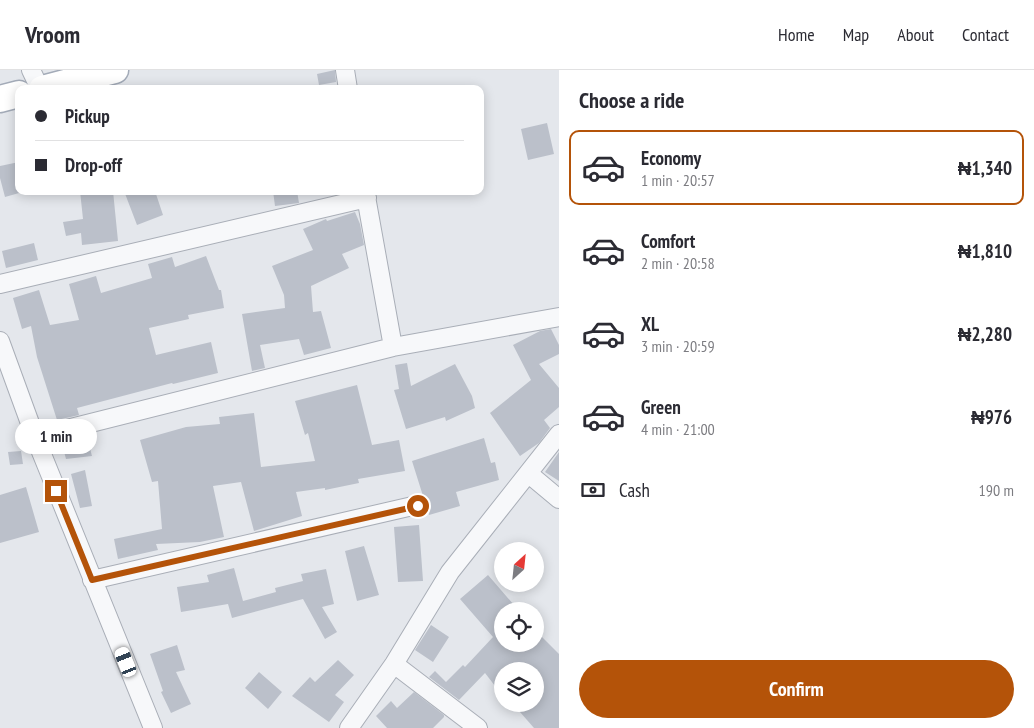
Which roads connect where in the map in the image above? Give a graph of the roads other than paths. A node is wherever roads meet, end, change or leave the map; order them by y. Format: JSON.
{"nodes":[{"id":1,"x":31,"y":70,"type":"edge"},
{"id":2,"x":115,"y":70,"type":"edge"},
{"id":3,"x":345,"y":70,"type":"edge"},
{"id":4,"x":39,"y":85,"type":"edge"},
{"id":5,"x":57,"y":85,"type":"edge"},
{"id":6,"x":347,"y":85,"type":"edge"},
{"id":7,"x":15,"y":95,"type":"edge"},
{"id":8,"x":0,"y":99,"type":"edge"},
{"id":9,"x":366,"y":195,"type":"edge"},
{"id":10,"x":0,"y":284,"type":"edge"},
{"id":11,"x":559,"y":317,"type":"edge"},
{"id":12,"x":0,"y":341,"type":"edge"},
{"id":13,"x":393,"y":347,"type":"junction"},
{"id":14,"x":7,"y":382,"type":"edge"},
{"id":15,"x":559,"y":434,"type":"edge"},
{"id":16,"x":35,"y":437,"type":"junction"},
{"id":17,"x":529,"y":474,"type":"junction"},
{"id":18,"x":559,"y":499,"type":"edge"},
{"id":19,"x":418,"y":506,"type":"dead end"},
{"id":20,"x":92,"y":580,"type":"junction"},
{"id":21,"x":394,"y":664,"type":"junction"},
{"id":22,"x":153,"y":728,"type":"edge"},
{"id":23,"x":349,"y":728,"type":"edge"},
{"id":24,"x":478,"y":728,"type":"edge"}],
"edges":[{"from":1,"to":4,"type":"street"},
{"from":2,"to":5,"type":"main road"},
{"from":3,"to":6,"type":"street"},
{"from":7,"to":8,"type":"main road"},
{"from":9,"to":10,"type":"street"},
{"from":9,"to":13,"type":"street"},
{"from":11,"to":13,"type":"street"},
{"from":12,"to":14,"type":"street"},
{"from":13,"to":16,"type":"street"},
{"from":14,"to":16,"type":"street"},
{"from":15,"to":17,"type":"street"},
{"from":16,"to":20,"type":"street"},
{"from":17,"to":18,"type":"street"},
{"from":17,"to":21,"type":"street"},
{"from":19,"to":20,"type":"street"},
{"from":20,"to":22,"type":"street"},
{"from":21,"to":23,"type":"street"},
{"from":21,"to":24,"type":"street"}]}
